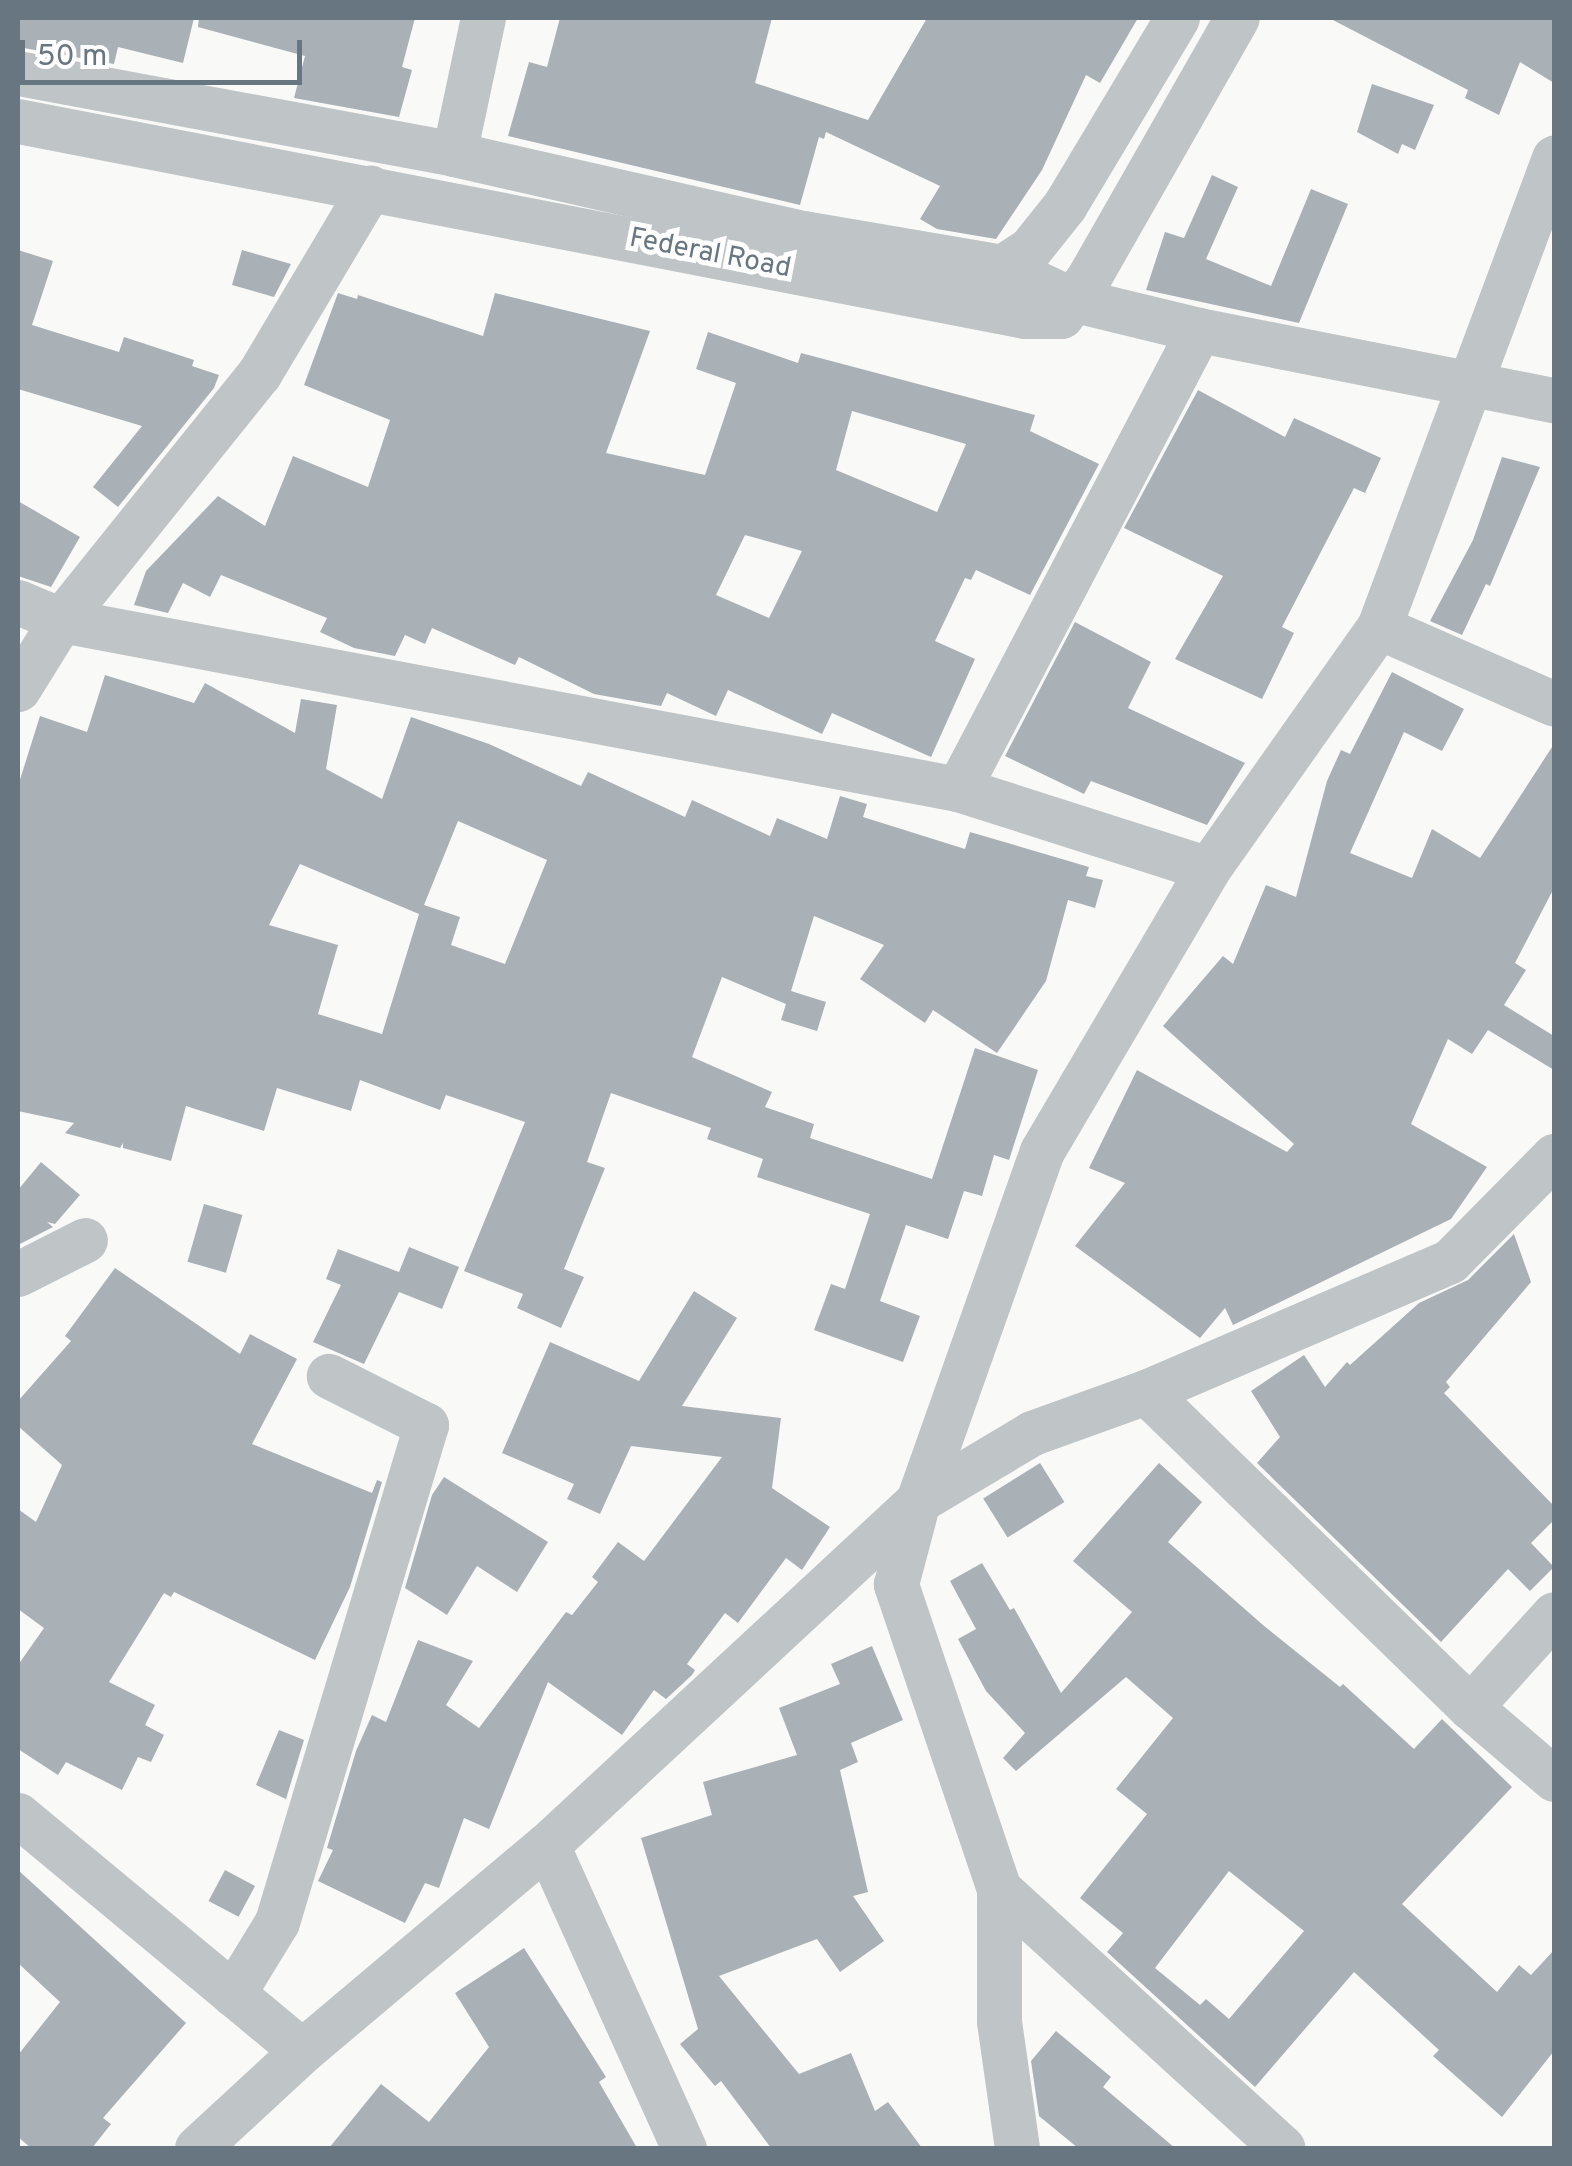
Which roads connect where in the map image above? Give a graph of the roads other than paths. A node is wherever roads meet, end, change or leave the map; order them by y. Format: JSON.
{"nodes":[{"id":1,"x":483,"y":18,"type":"edge"},
{"id":2,"x":1177,"y":18,"type":"edge"},
{"id":3,"x":1237,"y":18,"type":"edge"},
{"id":4,"x":18,"y":73,"type":"edge"},
{"id":5,"x":18,"y":121,"type":"edge"},
{"id":6,"x":454,"y":154,"type":"junction"},
{"id":7,"x":1554,"y":158,"type":"edge"},
{"id":8,"x":370,"y":188,"type":"junction"},
{"id":9,"x":1002,"y":267,"type":"junction"},
{"id":10,"x":1071,"y":299,"type":"junction"},
{"id":11,"x":1199,"y":330,"type":"junction"},
{"id":12,"x":1470,"y":385,"type":"junction"},
{"id":13,"x":1554,"y":400,"type":"edge"},
{"id":14,"x":18,"y":602,"type":"edge"},
{"id":15,"x":61,"y":620,"type":"junction"},
{"id":16,"x":1379,"y":627,"type":"junction"},
{"id":17,"x":18,"y":689,"type":"edge"},
{"id":18,"x":1554,"y":704,"type":"edge"},
{"id":19,"x":958,"y":789,"type":"junction"},
{"id":20,"x":1208,"y":869,"type":"junction"},
{"id":21,"x":1554,"y":1156,"type":"edge"},
{"id":22,"x":85,"y":1240,"type":"dead end"},
{"id":23,"x":18,"y":1274,"type":"edge"},
{"id":24,"x":329,"y":1376,"type":"dead end"},
{"id":25,"x":1146,"y":1392,"type":"junction"},
{"id":26,"x":918,"y":1501,"type":"junction"},
{"id":27,"x":1554,"y":1614,"type":"edge"},
{"id":28,"x":1470,"y":1706,"type":"junction"},
{"id":29,"x":1554,"y":1779,"type":"edge"},
{"id":30,"x":18,"y":1815,"type":"edge"},
{"id":31,"x":547,"y":1845,"type":"junction"},
{"id":32,"x":999,"y":1889,"type":"junction"},
{"id":33,"x":233,"y":1994,"type":"junction"},
{"id":34,"x":302,"y":2051,"type":"junction"},
{"id":35,"x":196,"y":2148,"type":"edge"},
{"id":36,"x":684,"y":2148,"type":"edge"},
{"id":37,"x":1017,"y":2148,"type":"edge"},
{"id":38,"x":1283,"y":2148,"type":"edge"}],
"edges":[{"from":1,"to":6,"type":"street"},
{"from":2,"to":9,"type":"street"},
{"from":3,"to":10,"type":"street"},
{"from":4,"to":6,"type":"street","name":"Federal Road"},
{"from":5,"to":8,"type":"street","name":"Federal Road"},
{"from":6,"to":9,"type":"street","name":"Federal Road"},
{"from":7,"to":12,"type":"street"},
{"from":8,"to":10,"type":"street","name":"Federal Road"},
{"from":8,"to":15,"type":"street"},
{"from":9,"to":10,"type":"street","name":"Federal Road"},
{"from":10,"to":11,"type":"street","name":"Federal Road"},
{"from":11,"to":12,"type":"street","name":"Federal Road"},
{"from":11,"to":19,"type":"street"},
{"from":12,"to":13,"type":"street","name":"Federal Road"},
{"from":12,"to":16,"type":"street"},
{"from":14,"to":15,"type":"street"},
{"from":15,"to":17,"type":"street"},
{"from":15,"to":19,"type":"street"},
{"from":16,"to":18,"type":"street"},
{"from":16,"to":20,"type":"street"},
{"from":19,"to":20,"type":"street"},
{"from":20,"to":26,"type":"street"},
{"from":21,"to":25,"type":"street"},
{"from":22,"to":23,"type":"street"},
{"from":24,"to":33,"type":"street"},
{"from":25,"to":26,"type":"street"},
{"from":25,"to":28,"type":"street"},
{"from":26,"to":31,"type":"street"},
{"from":26,"to":32,"type":"street"},
{"from":27,"to":28,"type":"street"},
{"from":28,"to":29,"type":"street"},
{"from":30,"to":33,"type":"street"},
{"from":31,"to":34,"type":"street"},
{"from":31,"to":36,"type":"street"},
{"from":32,"to":37,"type":"street"},
{"from":32,"to":38,"type":"street"},
{"from":33,"to":34,"type":"street"},
{"from":34,"to":35,"type":"street"}]}
